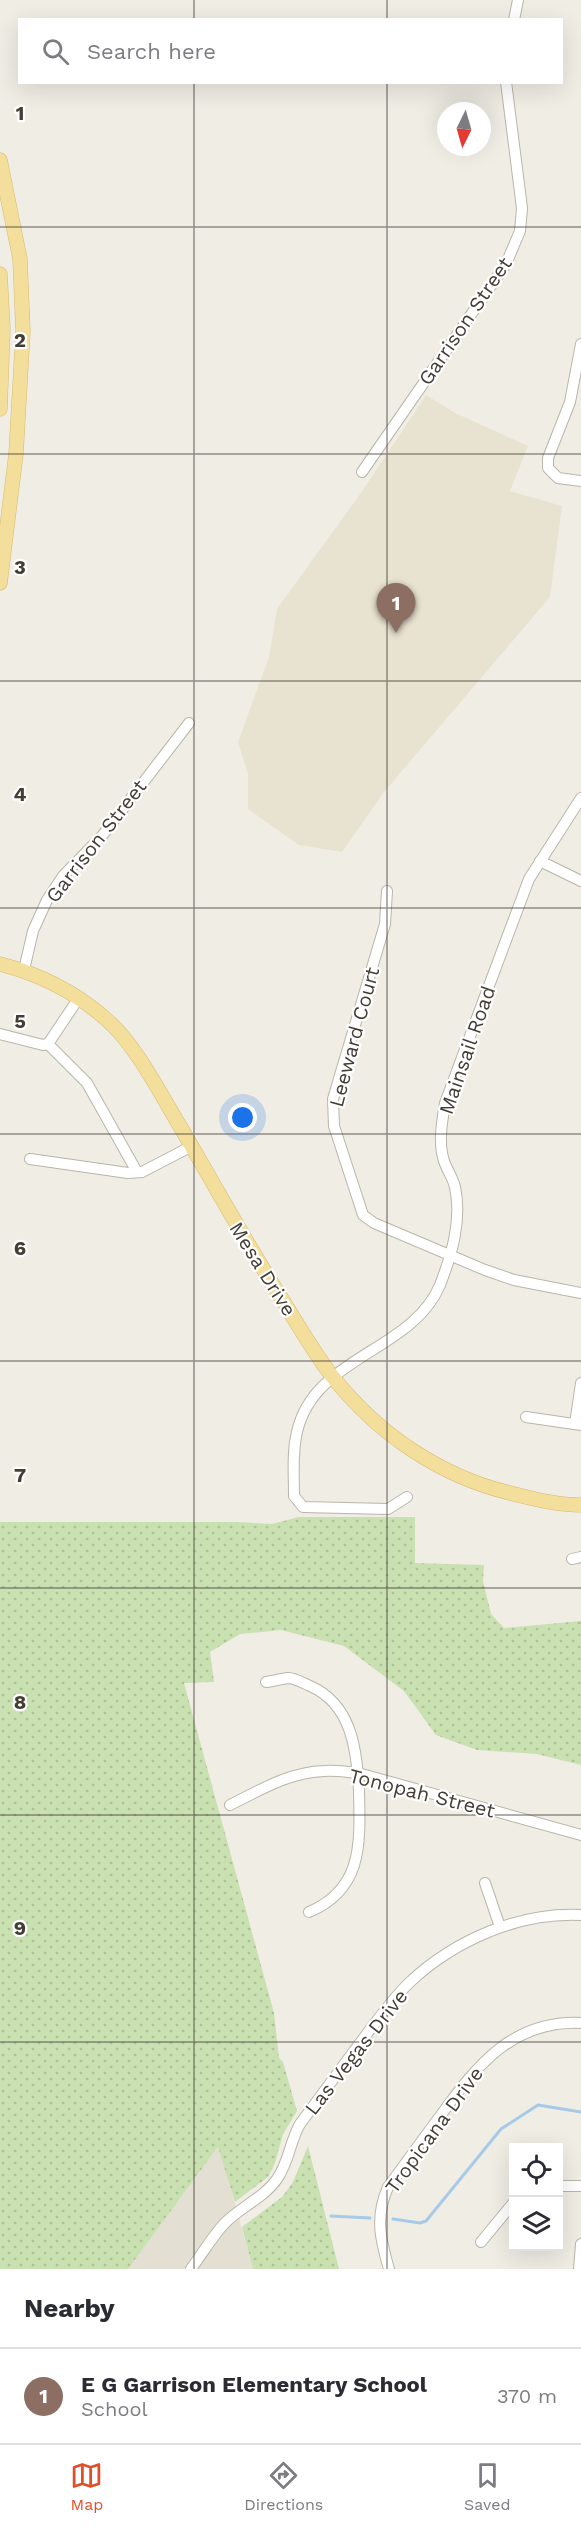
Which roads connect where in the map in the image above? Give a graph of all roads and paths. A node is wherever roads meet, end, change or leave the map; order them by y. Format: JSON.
{"nodes":[{"id":1,"x":518,"y":0,"type":"edge"},
{"id":2,"x":514,"y":18,"type":"edge"},
{"id":3,"x":506,"y":84,"type":"edge"},
{"id":4,"x":0,"y":160,"type":"edge"},
{"id":5,"x":1,"y":281,"type":"edge"},
{"id":6,"x":22,"y":312,"type":"junction"},
{"id":7,"x":581,"y":344,"type":"edge"},
{"id":8,"x":0,"y":409,"type":"edge"},
{"id":9,"x":362,"y":472,"type":"dead end"},
{"id":10,"x":581,"y":481,"type":"edge"},
{"id":11,"x":0,"y":583,"type":"edge"},
{"id":12,"x":189,"y":723,"type":"dead end"},
{"id":13,"x":581,"y":798,"type":"edge"},
{"id":14,"x":540,"y":861,"type":"junction"},
{"id":15,"x":581,"y":881,"type":"edge"},
{"id":16,"x":387,"y":891,"type":"dead end"},
{"id":17,"x":0,"y":964,"type":"edge"},
{"id":18,"x":24,"y":970,"type":"junction"},
{"id":19,"x":78,"y":999,"type":"junction"},
{"id":20,"x":0,"y":1034,"type":"edge"},
{"id":21,"x":48,"y":1044,"type":"junction"},
{"id":22,"x":192,"y":1146,"type":"junction"},
{"id":23,"x":30,"y":1160,"type":"dead end"},
{"id":24,"x":137,"y":1172,"type":"junction"},
{"id":25,"x":450,"y":1255,"type":"junction"},
{"id":26,"x":581,"y":1293,"type":"edge"},
{"id":27,"x":332,"y":1376,"type":"junction"},
{"id":28,"x":581,"y":1383,"type":"edge"},
{"id":29,"x":526,"y":1418,"type":"dead end"},
{"id":30,"x":578,"y":1424,"type":"edge"},
{"id":31,"x":408,"y":1497,"type":"dead end"},
{"id":32,"x":581,"y":1505,"type":"edge"},
{"id":33,"x":266,"y":1682,"type":"dead end"},
{"id":34,"x":358,"y":1773,"type":"junction"},
{"id":35,"x":230,"y":1805,"type":"dead end"},
{"id":36,"x":581,"y":1835,"type":"edge"},
{"id":37,"x":485,"y":1883,"type":"dead end"},
{"id":38,"x":309,"y":1912,"type":"dead end"},
{"id":39,"x":581,"y":1915,"type":"edge"},
{"id":40,"x":500,"y":1927,"type":"junction"},
{"id":41,"x":581,"y":2023,"type":"edge"},
{"id":42,"x":563,"y":2186,"type":"edge"},
{"id":43,"x":581,"y":2186,"type":"edge"},
{"id":44,"x":509,"y":2207,"type":"edge"},
{"id":45,"x":481,"y":2242,"type":"dead end"},
{"id":46,"x":581,"y":2244,"type":"edge"},
{"id":47,"x":191,"y":2269,"type":"edge"},
{"id":48,"x":389,"y":2269,"type":"edge"},
{"id":49,"x":579,"y":2269,"type":"edge"}],
"edges":[{"from":1,"to":2,"type":"street"},
{"from":3,"to":9,"type":"street","name":"Garrison Street"},
{"from":4,"to":6,"type":"main road"},
{"from":5,"to":6,"type":"main road"},
{"from":5,"to":8,"type":"main road"},
{"from":6,"to":11,"type":"main road"},
{"from":7,"to":10,"type":"street"},
{"from":12,"to":18,"type":"street","name":"Garrison Street"},
{"from":13,"to":14,"type":"street","name":"Mainsail Road"},
{"from":14,"to":15,"type":"street"},
{"from":14,"to":25,"type":"street","name":"Mainsail Road"},
{"from":16,"to":25,"type":"street","name":"Leeward Court"},
{"from":17,"to":18,"type":"main road","name":"Mesa Drive"},
{"from":18,"to":19,"type":"main road","name":"Mesa Drive"},
{"from":19,"to":21,"type":"street"},
{"from":19,"to":22,"type":"main road","name":"Mesa Drive"},
{"from":20,"to":21,"type":"street"},
{"from":21,"to":24,"type":"street"},
{"from":22,"to":24,"type":"street"},
{"from":22,"to":27,"type":"main road","name":"Mesa Drive"},
{"from":23,"to":24,"type":"street"},
{"from":25,"to":26,"type":"street"},
{"from":25,"to":27,"type":"street","name":"Mainsail Road"},
{"from":27,"to":31,"type":"street","name":"Mainsail Road"},
{"from":27,"to":32,"type":"main road","name":"Mesa Drive"},
{"from":28,"to":30,"type":"street"},
{"from":29,"to":30,"type":"street"},
{"from":33,"to":34,"type":"street"},
{"from":34,"to":35,"type":"street","name":"Tonopah Street"},
{"from":34,"to":36,"type":"street","name":"Tonopah Street"},
{"from":34,"to":38,"type":"street"},
{"from":37,"to":40,"type":"street"},
{"from":39,"to":40,"type":"street","name":"Las Vegas Drive"},
{"from":40,"to":47,"type":"street","name":"Las Vegas Drive"},
{"from":41,"to":48,"type":"street","name":"Tropicana Drive"},
{"from":42,"to":43,"type":"street"},
{"from":44,"to":45,"type":"street"},
{"from":46,"to":49,"type":"street"}]}
